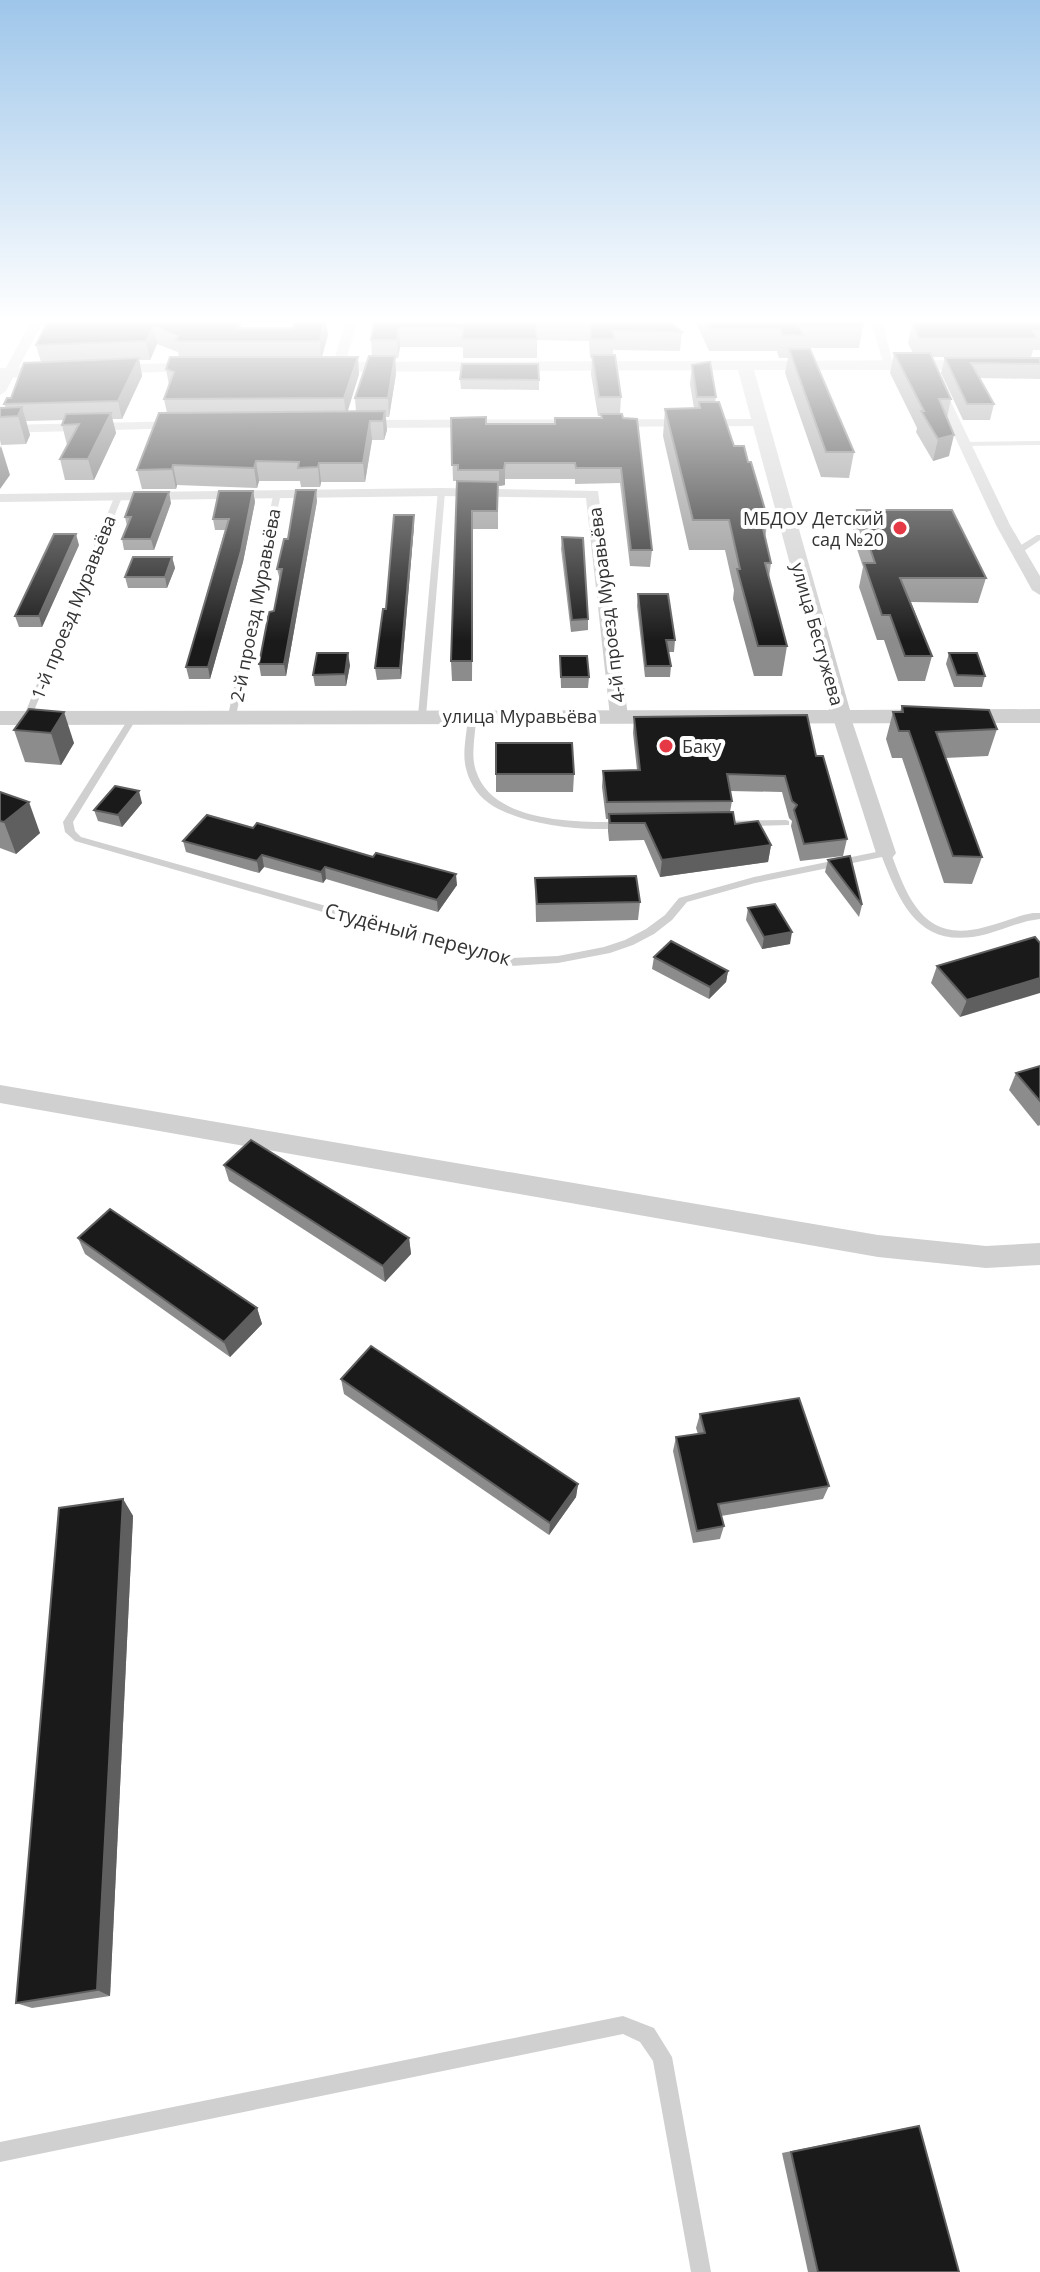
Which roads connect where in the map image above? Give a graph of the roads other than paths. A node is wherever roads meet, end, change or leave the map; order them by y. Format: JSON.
{"nodes":[{"id":1,"x":761,"y":429,"type":"edge"},
{"id":2,"x":958,"y":429,"type":"edge"},
{"id":3,"x":1040,"y":443,"type":"edge"},
{"id":4,"x":965,"y":444,"type":"junction"},
{"id":5,"x":441,"y":492,"type":"junction"},
{"id":6,"x":277,"y":493,"type":"junction"},
{"id":7,"x":593,"y":494,"type":"joint"},
{"id":8,"x":119,"y":495,"type":"junction"},
{"id":9,"x":0,"y":498,"type":"edge"},
{"id":10,"x":1040,"y":537,"type":"edge"},
{"id":11,"x":1018,"y":551,"type":"junction"},
{"id":12,"x":1040,"y":590,"type":"edge"},
{"id":13,"x":841,"y":715,"type":"junction"},
{"id":14,"x":232,"y":716,"type":"junction"},
{"id":15,"x":422,"y":716,"type":"junction"},
{"id":16,"x":472,"y":716,"type":"junction"},
{"id":17,"x":619,"y":716,"type":"junction"},
{"id":18,"x":1040,"y":716,"type":"edge"},
{"id":19,"x":0,"y":718,"type":"edge"},
{"id":20,"x":27,"y":718,"type":"junction"},
{"id":21,"x":133,"y":718,"type":"junction"},
{"id":22,"x":786,"y":823,"type":"dead end"},
{"id":23,"x":630,"y":824,"type":"edge"},
{"id":24,"x":708,"y":824,"type":"edge"},
{"id":25,"x":886,"y":853,"type":"junction"},
{"id":26,"x":1040,"y":916,"type":"edge"},
{"id":27,"x":0,"y":1094,"type":"edge"},
{"id":28,"x":1040,"y":1254,"type":"edge"},
{"id":29,"x":0,"y":2152,"type":"edge"},
{"id":30,"x":701,"y":2272,"type":"edge"}],
"edges":[{"from":1,"to":13,"type":"street","name":"улица Бестужева"},
{"from":2,"to":4,"type":"street"},
{"from":3,"to":4,"type":"lane"},
{"from":4,"to":11,"type":"street"},
{"from":5,"to":6,"type":"street","name":"1-й проезд Муравьёва"},
{"from":5,"to":7,"type":"street","name":"1-й проезд Муравьёва"},
{"from":5,"to":15,"type":"lane"},
{"from":6,"to":8,"type":"street","name":"1-й проезд Муравьёва"},
{"from":6,"to":14,"type":"lane","name":"2-й проезд Муравьёва"},
{"from":7,"to":17,"type":"street","name":"4-й проезд Муравьёва"},
{"from":8,"to":9,"type":"street","name":"1-й проезд Муравьёва"},
{"from":8,"to":20,"type":"lane","name":"1-й проезд Муравьёва"},
{"from":10,"to":11,"type":"lane"},
{"from":11,"to":12,"type":"street"},
{"from":13,"to":17,"type":"street","name":"улица Муравьёва"},
{"from":13,"to":18,"type":"street","name":"улица Муравьёва"},
{"from":13,"to":25,"type":"street","name":"улица Бестужева"},
{"from":14,"to":15,"type":"street","name":"улица Муравьёва"},
{"from":14,"to":21,"type":"street","name":"улица Муравьёва"},
{"from":15,"to":16,"type":"street","name":"улица Муравьёва"},
{"from":16,"to":17,"type":"street","name":"улица Муравьёва"},
{"from":16,"to":23,"type":"lane"},
{"from":19,"to":20,"type":"street","name":"улица Муравьёва"},
{"from":20,"to":21,"type":"street","name":"улица Муравьёва"},
{"from":21,"to":25,"type":"lane","name":"Студёный переулок"},
{"from":22,"to":24,"type":"lane"},
{"from":25,"to":26,"type":"lane"},
{"from":27,"to":28,"type":"street"},
{"from":29,"to":30,"type":"lane"}]}
